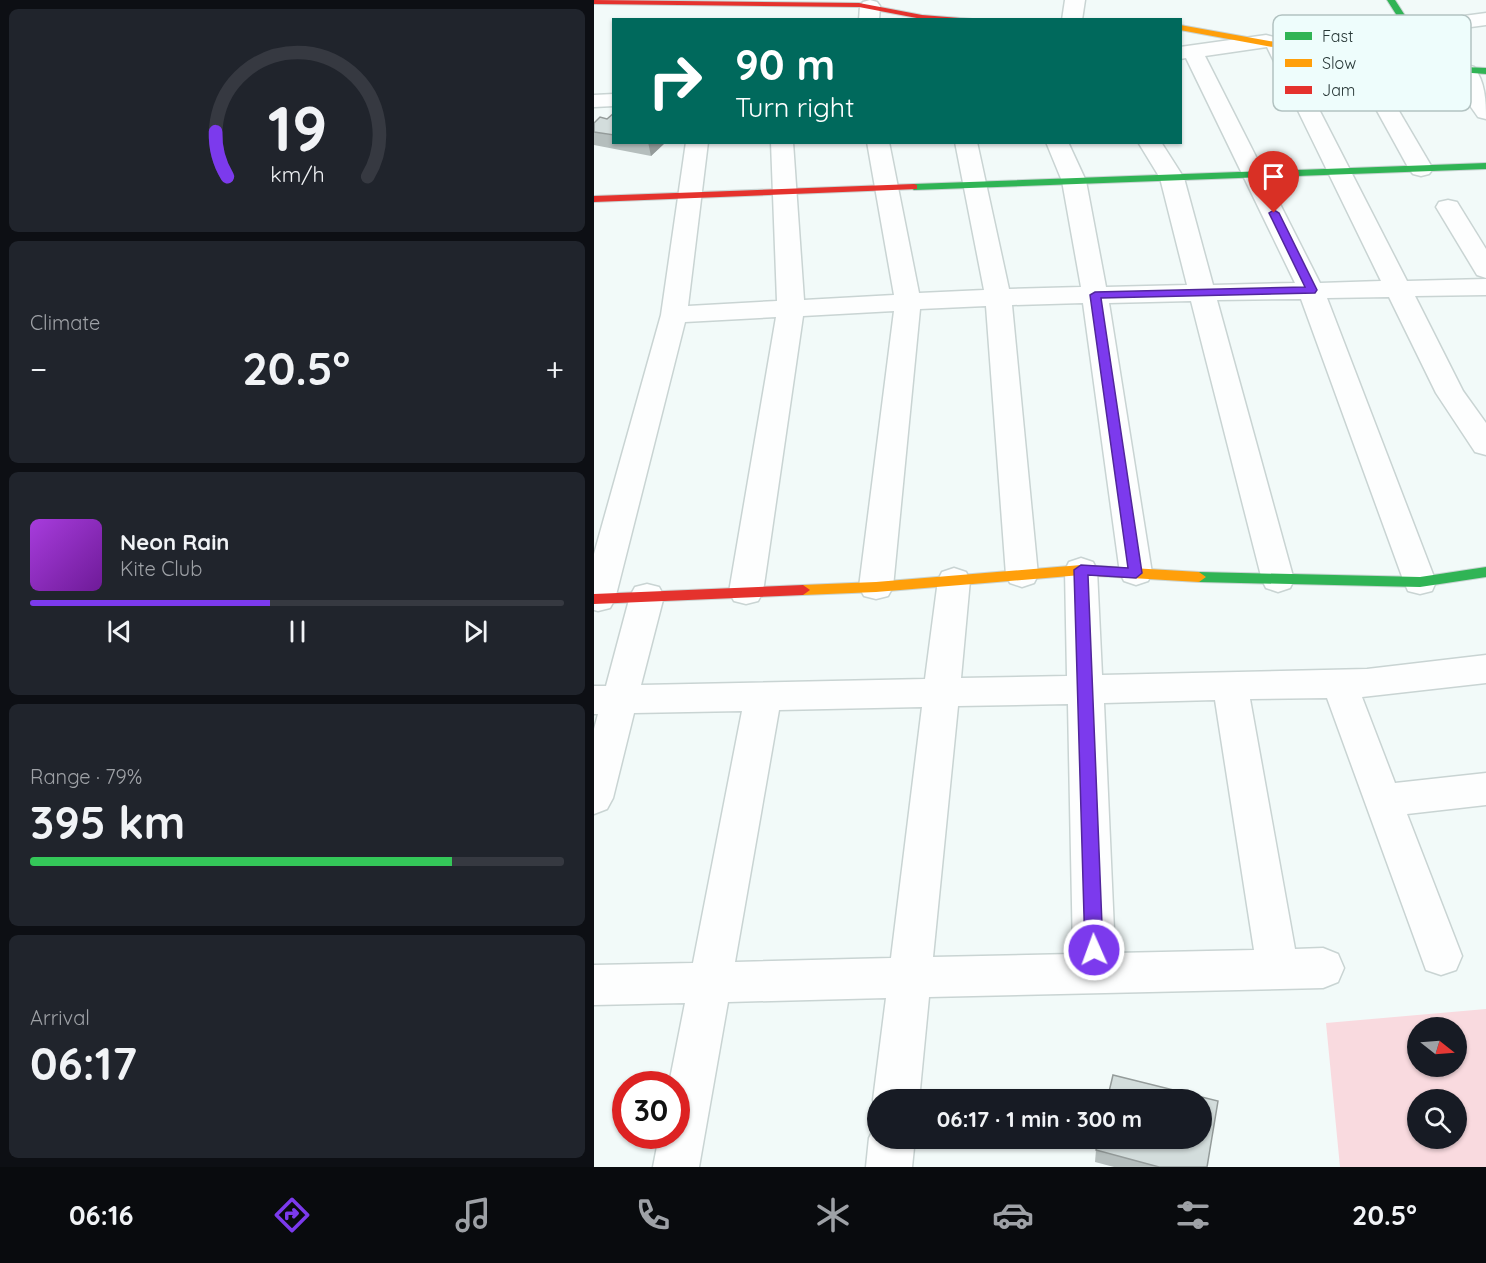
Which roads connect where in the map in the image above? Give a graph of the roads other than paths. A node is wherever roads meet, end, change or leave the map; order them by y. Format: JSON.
{"nodes":[{"id":1,"x":1075,"y":0,"type":"edge"},
{"id":2,"x":1391,"y":0,"type":"edge"},
{"id":3,"x":594,"y":2,"type":"edge"},
{"id":4,"x":864,"y":8,"type":"edge"},
{"id":5,"x":1401,"y":15,"type":"edge"},
{"id":6,"x":942,"y":18,"type":"edge"},
{"id":7,"x":1072,"y":18,"type":"edge"},
{"id":8,"x":1486,"y":20,"type":"edge"},
{"id":9,"x":1471,"y":22,"type":"edge"},
{"id":10,"x":1182,"y":27,"type":"edge"},
{"id":11,"x":1271,"y":42,"type":"junction"},
{"id":12,"x":1273,"y":46,"type":"edge"},
{"id":13,"x":1187,"y":53,"type":"edge"},
{"id":14,"x":1476,"y":71,"type":"edge"},
{"id":15,"x":612,"y":100,"type":"edge"},
{"id":16,"x":594,"y":101,"type":"edge"},
{"id":17,"x":1307,"y":111,"type":"edge"},
{"id":18,"x":1388,"y":111,"type":"edge"},
{"id":19,"x":1486,"y":112,"type":"edge"},
{"id":20,"x":697,"y":144,"type":"edge"},
{"id":21,"x":782,"y":144,"type":"edge"},
{"id":22,"x":878,"y":144,"type":"edge"},
{"id":23,"x":966,"y":144,"type":"edge"},
{"id":24,"x":1058,"y":144,"type":"edge"},
{"id":25,"x":1150,"y":144,"type":"edge"},
{"id":26,"x":1486,"y":166,"type":"edge"},
{"id":27,"x":1421,"y":169,"type":"junction"},
{"id":28,"x":1339,"y":172,"type":"junction"},
{"id":29,"x":1255,"y":175,"type":"junction"},
{"id":30,"x":1172,"y":178,"type":"junction"},
{"id":31,"x":1074,"y":182,"type":"junction"},
{"id":32,"x":976,"y":185,"type":"junction"},
{"id":33,"x":887,"y":188,"type":"junction"},
{"id":34,"x":785,"y":192,"type":"junction"},
{"id":35,"x":690,"y":196,"type":"junction"},
{"id":36,"x":594,"y":199,"type":"edge"},
{"id":37,"x":1448,"y":207,"type":"dead end"},
{"id":38,"x":1486,"y":270,"type":"edge"},
{"id":39,"x":1486,"y":287,"type":"edge"},
{"id":40,"x":1396,"y":289,"type":"junction"},
{"id":41,"x":1311,"y":290,"type":"junction"},
{"id":42,"x":1202,"y":293,"type":"junction"},
{"id":43,"x":1095,"y":295,"type":"junction"},
{"id":44,"x":998,"y":297,"type":"junction"},
{"id":45,"x":908,"y":302,"type":"junction"},
{"id":46,"x":791,"y":308,"type":"junction"},
{"id":47,"x":674,"y":315,"type":"junction"},
{"id":48,"x":1486,"y":445,"type":"edge"},
{"id":49,"x":1081,"y":570,"type":"junction"},
{"id":50,"x":1486,"y":572,"type":"edge"},
{"id":51,"x":1136,"y":573,"type":"junction"},
{"id":52,"x":1022,"y":575,"type":"junction"},
{"id":53,"x":954,"y":580,"type":"junction"},
{"id":54,"x":1278,"y":580,"type":"junction"},
{"id":55,"x":1420,"y":582,"type":"junction"},
{"id":56,"x":876,"y":587,"type":"junction"},
{"id":57,"x":746,"y":592,"type":"junction"},
{"id":58,"x":647,"y":596,"type":"junction"},
{"id":59,"x":596,"y":599,"type":"edge"},
{"id":60,"x":1486,"y":669,"type":"edge"},
{"id":61,"x":1339,"y":683,"type":"junction"},
{"id":62,"x":1230,"y":686,"type":"junction"},
{"id":63,"x":1085,"y":689,"type":"junction"},
{"id":64,"x":941,"y":692,"type":"junction"},
{"id":65,"x":763,"y":696,"type":"junction"},
{"id":66,"x":607,"y":700,"type":"edge"},
{"id":67,"x":1486,"y":789,"type":"edge"},
{"id":68,"x":594,"y":798,"type":"edge"},
{"id":69,"x":1383,"y":800,"type":"junction"},
{"id":70,"x":1441,"y":956,"type":"dead end"},
{"id":71,"x":1323,"y":968,"type":"dead end"},
{"id":72,"x":1278,"y":969,"type":"junction"},
{"id":73,"x":1095,"y":973,"type":"junction"},
{"id":74,"x":909,"y":978,"type":"junction"},
{"id":75,"x":709,"y":982,"type":"junction"},
{"id":76,"x":594,"y":985,"type":"edge"},
{"id":77,"x":897,"y":1089,"type":"edge"},
{"id":78,"x":891,"y":1149,"type":"edge"},
{"id":79,"x":676,"y":1167,"type":"edge"},
{"id":80,"x":889,"y":1167,"type":"edge"}],
"edges":[{"from":1,"to":7,"type":"street"},
{"from":2,"to":5,"type":"street"},
{"from":3,"to":4,"type":"street"},
{"from":4,"to":6,"type":"street"},
{"from":8,"to":9,"type":"street"},
{"from":10,"to":11,"type":"street"},
{"from":11,"to":12,"type":"street"},
{"from":11,"to":13,"type":"street"},
{"from":13,"to":29,"type":"street"},
{"from":14,"to":19,"type":"street"},
{"from":15,"to":16,"type":"street"},
{"from":17,"to":28,"type":"street"},
{"from":18,"to":27,"type":"street"},
{"from":20,"to":35,"type":"street"},
{"from":21,"to":34,"type":"street"},
{"from":22,"to":33,"type":"street"},
{"from":23,"to":32,"type":"street"},
{"from":24,"to":31,"type":"street"},
{"from":25,"to":30,"type":"street"},
{"from":26,"to":27,"type":"street"},
{"from":27,"to":28,"type":"street"},
{"from":28,"to":29,"type":"street"},
{"from":28,"to":40,"type":"street"},
{"from":29,"to":30,"type":"street"},
{"from":29,"to":41,"type":"street"},
{"from":30,"to":31,"type":"street"},
{"from":30,"to":42,"type":"street"},
{"from":31,"to":32,"type":"street"},
{"from":31,"to":43,"type":"street"},
{"from":32,"to":33,"type":"street"},
{"from":32,"to":44,"type":"street"},
{"from":33,"to":34,"type":"street"},
{"from":33,"to":45,"type":"street"},
{"from":34,"to":35,"type":"street"},
{"from":34,"to":46,"type":"street"},
{"from":35,"to":36,"type":"street"},
{"from":35,"to":47,"type":"street"},
{"from":37,"to":38,"type":"street"},
{"from":39,"to":40,"type":"street"},
{"from":40,"to":41,"type":"street"},
{"from":40,"to":48,"type":"street"},
{"from":41,"to":42,"type":"street"},
{"from":41,"to":55,"type":"street"},
{"from":42,"to":43,"type":"street"},
{"from":42,"to":54,"type":"street"},
{"from":43,"to":44,"type":"street"},
{"from":43,"to":51,"type":"street"},
{"from":44,"to":45,"type":"street"},
{"from":44,"to":52,"type":"street"},
{"from":45,"to":46,"type":"street"},
{"from":45,"to":56,"type":"street"},
{"from":46,"to":47,"type":"street"},
{"from":46,"to":57,"type":"street"},
{"from":47,"to":59,"type":"street"},
{"from":49,"to":51,"type":"street"},
{"from":49,"to":52,"type":"street"},
{"from":49,"to":63,"type":"street"},
{"from":50,"to":55,"type":"street"},
{"from":51,"to":54,"type":"street"},
{"from":52,"to":53,"type":"street"},
{"from":53,"to":56,"type":"street"},
{"from":53,"to":64,"type":"street"},
{"from":54,"to":55,"type":"street"},
{"from":56,"to":57,"type":"street"},
{"from":57,"to":58,"type":"street"},
{"from":58,"to":59,"type":"street"},
{"from":58,"to":66,"type":"street"},
{"from":60,"to":61,"type":"street"},
{"from":61,"to":62,"type":"street"},
{"from":61,"to":69,"type":"street"},
{"from":62,"to":63,"type":"street"},
{"from":62,"to":72,"type":"street"},
{"from":63,"to":64,"type":"street"},
{"from":63,"to":73,"type":"street"},
{"from":64,"to":65,"type":"street"},
{"from":64,"to":74,"type":"street"},
{"from":65,"to":66,"type":"street"},
{"from":65,"to":75,"type":"street"},
{"from":66,"to":68,"type":"street"},
{"from":67,"to":69,"type":"street"},
{"from":69,"to":70,"type":"street"},
{"from":71,"to":72,"type":"street"},
{"from":72,"to":73,"type":"street"},
{"from":73,"to":74,"type":"street"},
{"from":74,"to":75,"type":"street"},
{"from":74,"to":77,"type":"street"},
{"from":75,"to":76,"type":"street"},
{"from":75,"to":79,"type":"street"},
{"from":78,"to":80,"type":"street"}]}
